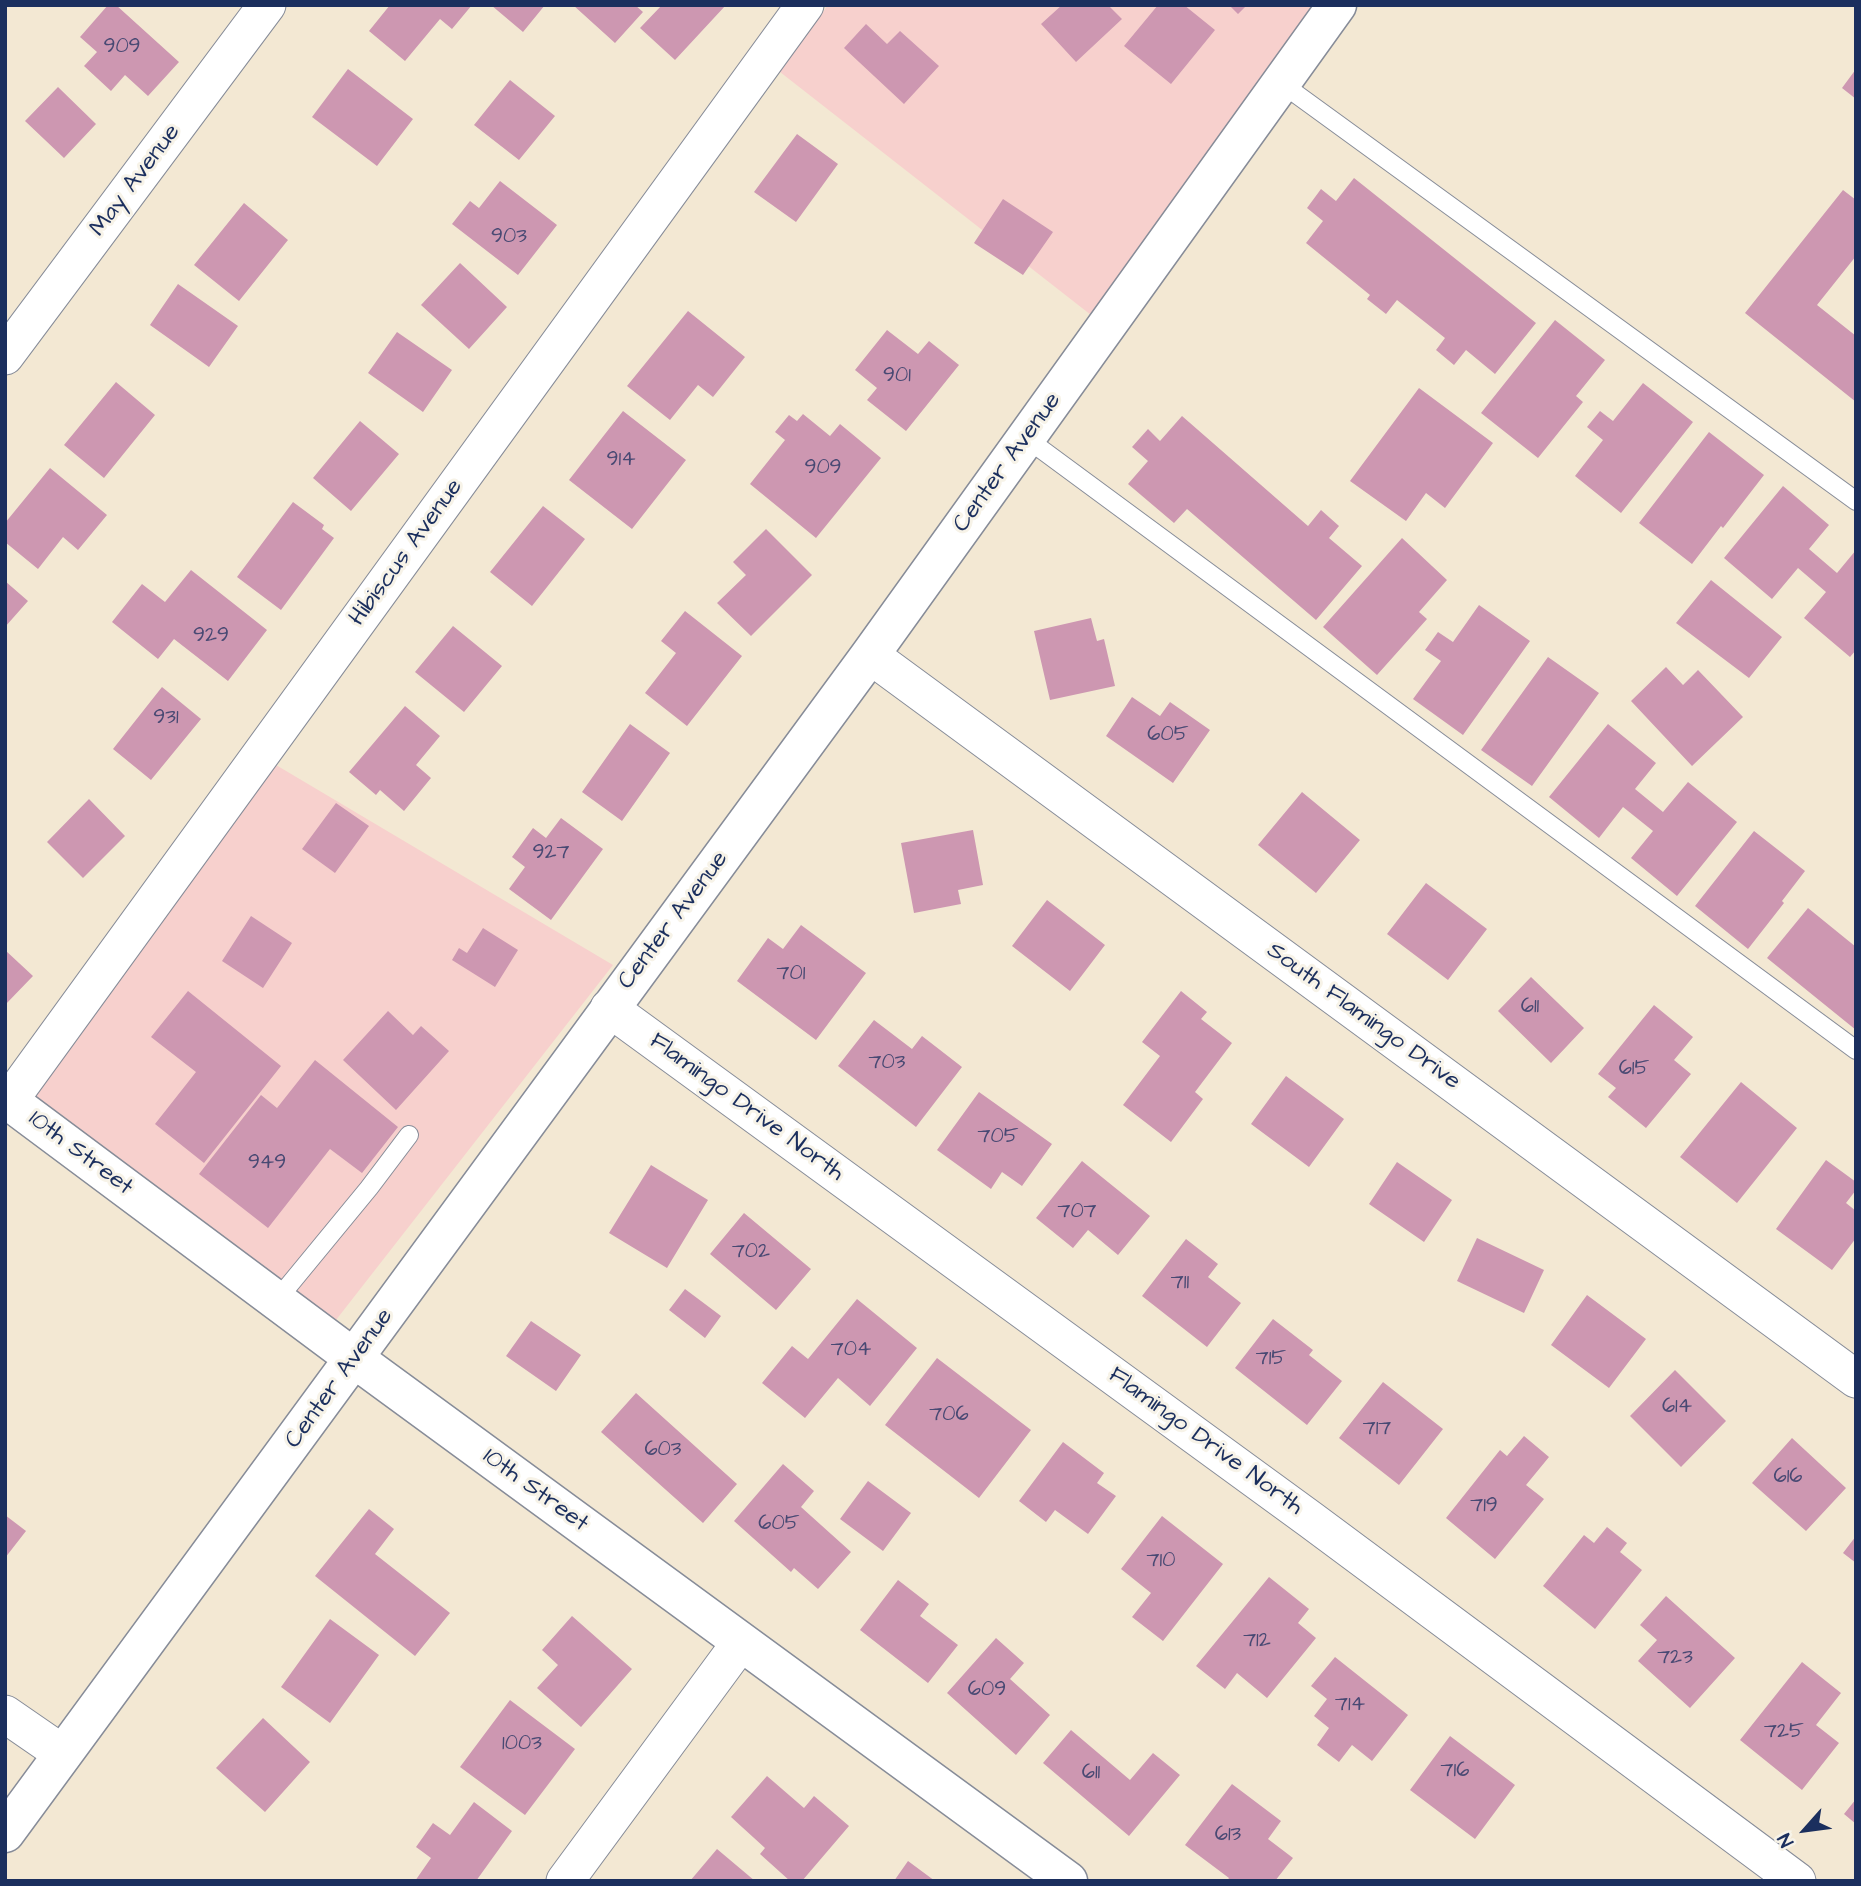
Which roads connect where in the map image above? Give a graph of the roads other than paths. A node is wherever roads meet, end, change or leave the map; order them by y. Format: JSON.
{"nodes":[{"id":1,"x":267,"y":5,"type":"edge"},
{"id":2,"x":805,"y":5,"type":"edge"},
{"id":3,"x":1337,"y":5,"type":"edge"},
{"id":4,"x":1282,"y":83,"type":"junction"},
{"id":5,"x":5,"y":356,"type":"edge"},
{"id":6,"x":1026,"y":438,"type":"junction"},
{"id":7,"x":1856,"y":501,"type":"edge"},
{"id":8,"x":870,"y":655,"type":"junction"},
{"id":9,"x":609,"y":1008,"type":"junction"},
{"id":10,"x":1856,"y":1050,"type":"edge"},
{"id":11,"x":7,"y":1099,"type":"edge"},
{"id":12,"x":410,"y":1135,"type":"dead end"},
{"id":13,"x":276,"y":1301,"type":"junction"},
{"id":14,"x":355,"y":1359,"type":"junction"},
{"id":15,"x":1856,"y":1379,"type":"edge"},
{"id":16,"x":741,"y":1642,"type":"junction"},
{"id":17,"x":5,"y":1714,"type":"edge"},
{"id":18,"x":63,"y":1754,"type":"junction"},
{"id":19,"x":5,"y":1833,"type":"edge"},
{"id":20,"x":565,"y":1881,"type":"edge"},
{"id":21,"x":1068,"y":1881,"type":"edge"},
{"id":22,"x":1797,"y":1881,"type":"edge"}],
"edges":[{"from":1,"to":5,"type":"street","name":"May Avenue"},
{"from":2,"to":11,"type":"street","name":"Hibiscus Avenue"},
{"from":3,"to":4,"type":"street","name":"Center Avenue"},
{"from":4,"to":6,"type":"street","name":"Center Avenue"},
{"from":4,"to":7,"type":"lane"},
{"from":6,"to":8,"type":"street","name":"Center Avenue"},
{"from":6,"to":10,"type":"lane"},
{"from":8,"to":9,"type":"street","name":"Center Avenue"},
{"from":8,"to":15,"type":"street","name":"South Flamingo Drive"},
{"from":9,"to":14,"type":"street","name":"Center Avenue"},
{"from":9,"to":22,"type":"street","name":"Flamingo Drive North"},
{"from":11,"to":13,"type":"street","name":"10th Street"},
{"from":12,"to":13,"type":"lane"},
{"from":13,"to":14,"type":"street","name":"10th Street"},
{"from":14,"to":16,"type":"street","name":"10th Street"},
{"from":14,"to":18,"type":"street","name":"Center Avenue"},
{"from":16,"to":20,"type":"street"},
{"from":16,"to":21,"type":"street","name":"10th Street"},
{"from":17,"to":18,"type":"street"},
{"from":18,"to":19,"type":"street","name":"Center Avenue"}]}
